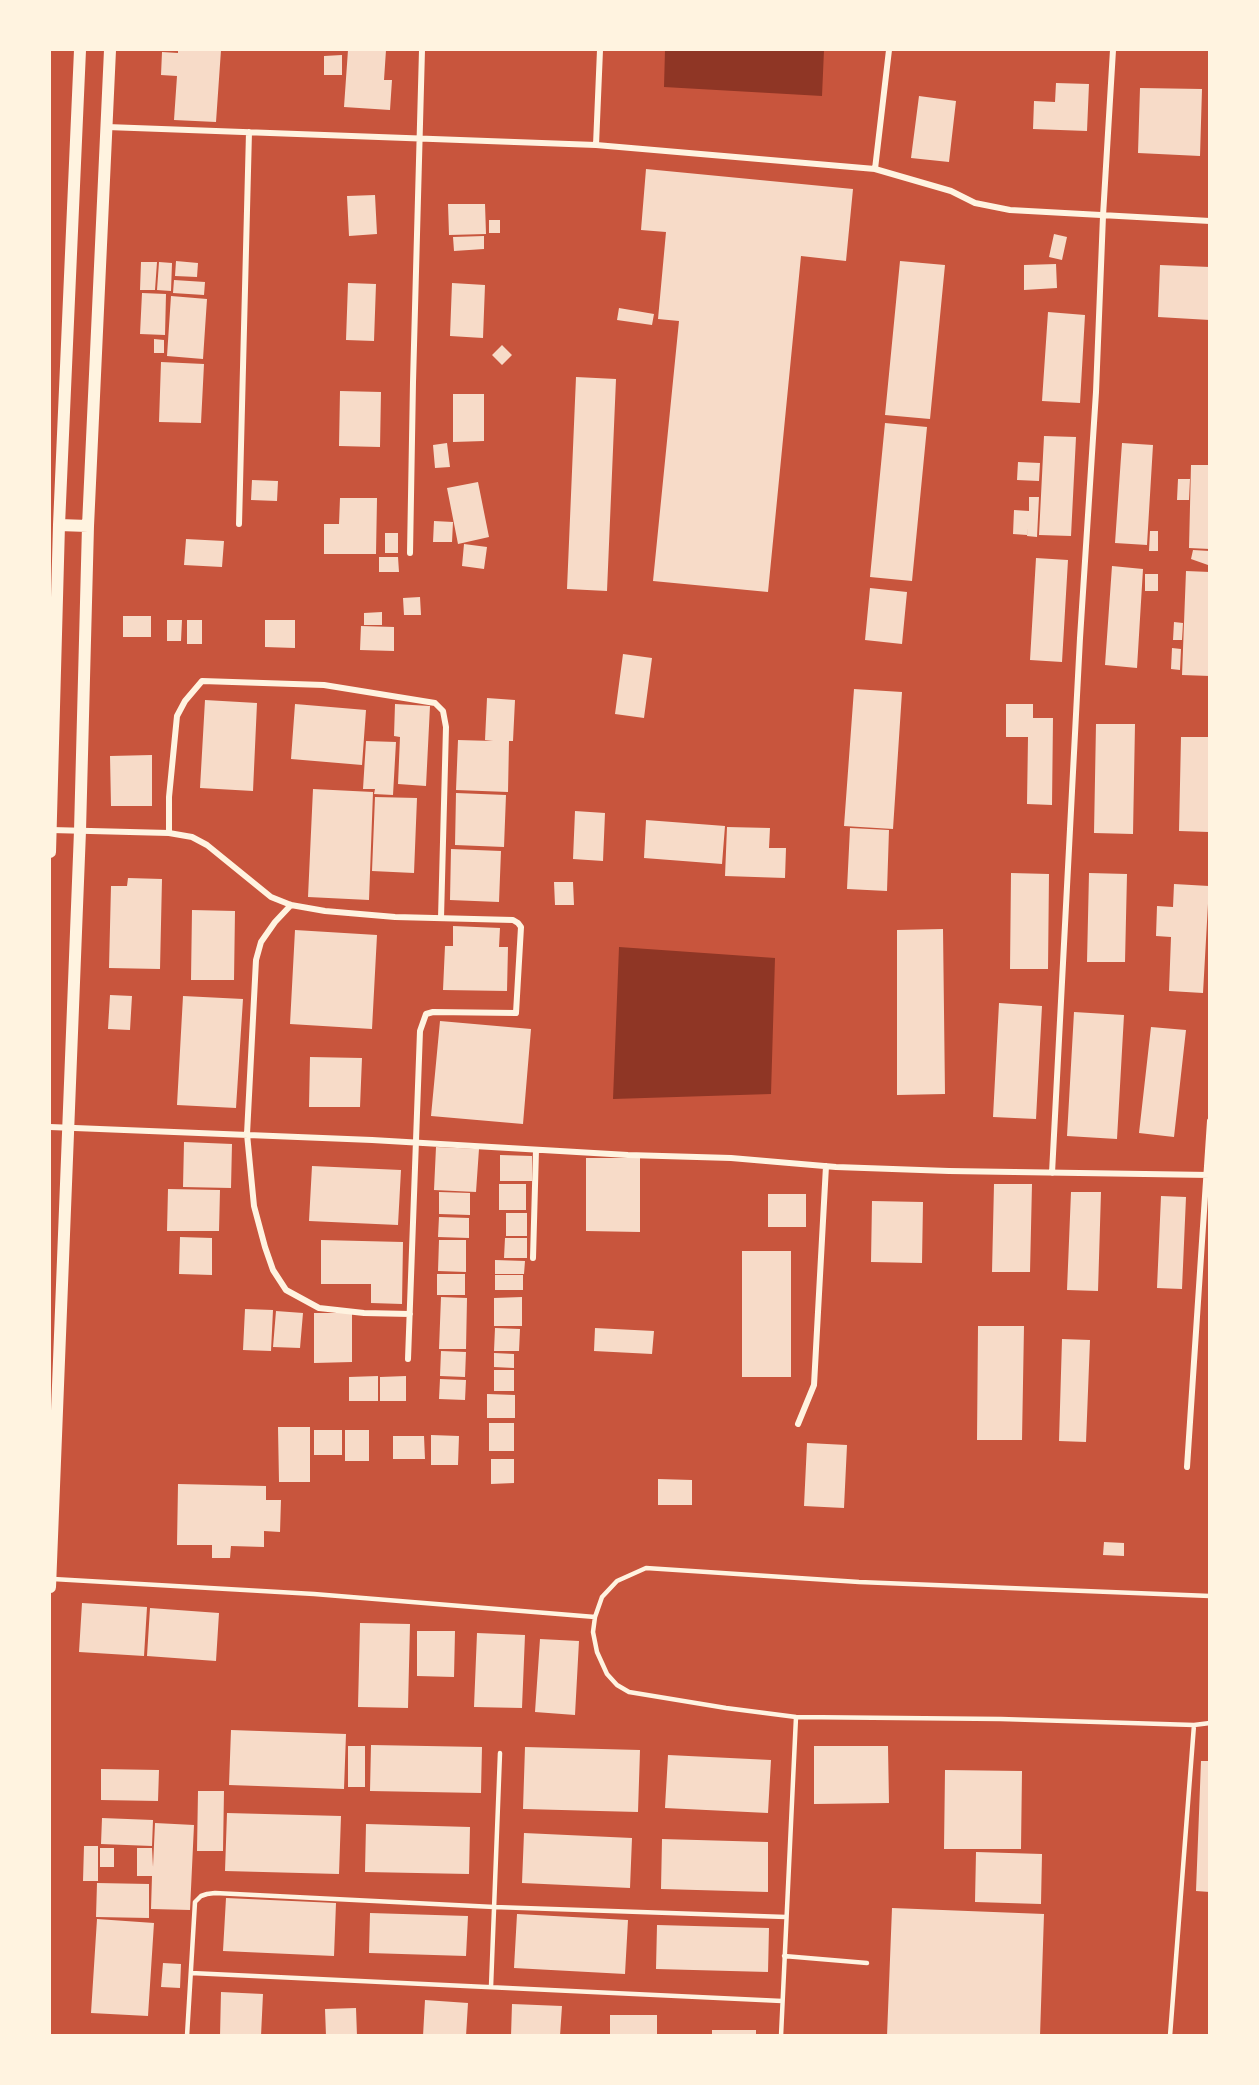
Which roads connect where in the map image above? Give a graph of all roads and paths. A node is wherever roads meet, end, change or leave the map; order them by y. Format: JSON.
{"nodes":[{"id":1,"x":80,"y":50,"type":"edge"},
{"id":2,"x":110,"y":50,"type":"edge"},
{"id":3,"x":422,"y":50,"type":"edge"},
{"id":4,"x":600,"y":50,"type":"edge"},
{"id":5,"x":889,"y":50,"type":"edge"},
{"id":6,"x":1113,"y":50,"type":"edge"},
{"id":7,"x":106,"y":127,"type":"junction"},
{"id":8,"x":249,"y":132,"type":"junction"},
{"id":9,"x":418,"y":138,"type":"junction"},
{"id":10,"x":596,"y":145,"type":"junction"},
{"id":11,"x":875,"y":169,"type":"junction"},
{"id":12,"x":1102,"y":216,"type":"junction"},
{"id":13,"x":1209,"y":221,"type":"edge"},
{"id":14,"x":239,"y":524,"type":"dead end"},
{"id":15,"x":59,"y":525,"type":"junction"},
{"id":16,"x":88,"y":526,"type":"junction"},
{"id":17,"x":410,"y":553,"type":"dead end"},
{"id":18,"x":50,"y":830,"type":"edge"},
{"id":19,"x":80,"y":831,"type":"junction"},
{"id":20,"x":170,"y":833,"type":"junction"},
{"id":21,"x":50,"y":852,"type":"edge"},
{"id":22,"x":291,"y":905,"type":"junction"},
{"id":23,"x":441,"y":918,"type":"junction"},
{"id":24,"x":1209,"y":1121,"type":"edge"},
{"id":25,"x":50,"y":1127,"type":"edge"},
{"id":26,"x":67,"y":1128,"type":"junction"},
{"id":27,"x":247,"y":1134,"type":"junction"},
{"id":28,"x":415,"y":1142,"type":"junction"},
{"id":29,"x":536,"y":1150,"type":"junction"},
{"id":30,"x":826,"y":1166,"type":"junction"},
{"id":31,"x":1052,"y":1173,"type":"junction"},
{"id":32,"x":1208,"y":1175,"type":"edge"},
{"id":33,"x":533,"y":1258,"type":"dead end"},
{"id":34,"x":410,"y":1314,"type":"junction"},
{"id":35,"x":408,"y":1359,"type":"dead end"},
{"id":36,"x":798,"y":1424,"type":"dead end"},
{"id":37,"x":1187,"y":1467,"type":"dead end"},
{"id":38,"x":51,"y":1485,"type":"edge"},
{"id":39,"x":50,"y":1579,"type":"edge"},
{"id":40,"x":50,"y":1587,"type":"edge"},
{"id":41,"x":1209,"y":1596,"type":"edge"},
{"id":42,"x":595,"y":1617,"type":"junction"},
{"id":43,"x":796,"y":1717,"type":"junction"},
{"id":44,"x":1209,"y":1723,"type":"edge"},
{"id":45,"x":1194,"y":1725,"type":"junction"},
{"id":46,"x":500,"y":1753,"type":"dead end"},
{"id":47,"x":494,"y":1907,"type":"junction"},
{"id":48,"x":786,"y":1917,"type":"junction"},
{"id":49,"x":784,"y":1956,"type":"junction"},
{"id":50,"x":867,"y":1963,"type":"dead end"},
{"id":51,"x":191,"y":1973,"type":"junction"},
{"id":52,"x":491,"y":1987,"type":"junction"},
{"id":53,"x":782,"y":2001,"type":"junction"},
{"id":54,"x":187,"y":2036,"type":"edge"},
{"id":55,"x":781,"y":2036,"type":"edge"},
{"id":56,"x":1170,"y":2036,"type":"edge"}],
"edges":[{"from":1,"to":15,"type":"main road"},
{"from":2,"to":7,"type":"main road"},
{"from":3,"to":9,"type":"street"},
{"from":4,"to":10,"type":"street"},
{"from":5,"to":11,"type":"street"},
{"from":6,"to":12,"type":"street"},
{"from":7,"to":8,"type":"street"},
{"from":7,"to":16,"type":"main road"},
{"from":8,"to":9,"type":"street"},
{"from":8,"to":14,"type":"street"},
{"from":9,"to":10,"type":"street"},
{"from":9,"to":17,"type":"street"},
{"from":10,"to":11,"type":"street"},
{"from":11,"to":12,"type":"street"},
{"from":12,"to":13,"type":"street"},
{"from":12,"to":31,"type":"street"},
{"from":15,"to":16,"type":"main road"},
{"from":15,"to":18,"type":"main road"},
{"from":16,"to":19,"type":"main road"},
{"from":18,"to":19,"type":"street"},
{"from":18,"to":21,"type":"main road"},
{"from":19,"to":20,"type":"street"},
{"from":19,"to":26,"type":"main road"},
{"from":20,"to":22,"type":"street"},
{"from":20,"to":23,"type":"street"},
{"from":22,"to":23,"type":"street"},
{"from":22,"to":27,"type":"street"},
{"from":23,"to":28,"type":"street"},
{"from":24,"to":32,"type":"street"},
{"from":25,"to":26,"type":"street"},
{"from":26,"to":27,"type":"street"},
{"from":26,"to":38,"type":"main road"},
{"from":27,"to":28,"type":"street"},
{"from":27,"to":34,"type":"street"},
{"from":28,"to":29,"type":"street"},
{"from":28,"to":34,"type":"street"},
{"from":29,"to":30,"type":"street"},
{"from":29,"to":33,"type":"street"},
{"from":30,"to":31,"type":"street"},
{"from":30,"to":36,"type":"street"},
{"from":31,"to":32,"type":"street"},
{"from":32,"to":37,"type":"street"},
{"from":34,"to":35,"type":"street"},
{"from":38,"to":39,"type":"main road"},
{"from":39,"to":40,"type":"main road"},
{"from":39,"to":42,"type":"lane"},
{"from":41,"to":42,"type":"lane"},
{"from":42,"to":43,"type":"lane"},
{"from":43,"to":45,"type":"lane"},
{"from":43,"to":48,"type":"lane"},
{"from":44,"to":45,"type":"lane"},
{"from":45,"to":56,"type":"lane"},
{"from":46,"to":47,"type":"lane"},
{"from":47,"to":48,"type":"lane"},
{"from":47,"to":51,"type":"lane"},
{"from":47,"to":52,"type":"lane"},
{"from":48,"to":49,"type":"lane"},
{"from":49,"to":50,"type":"lane"},
{"from":49,"to":53,"type":"lane"},
{"from":51,"to":52,"type":"lane"},
{"from":51,"to":54,"type":"lane"},
{"from":52,"to":53,"type":"lane"},
{"from":53,"to":55,"type":"lane"}]}
